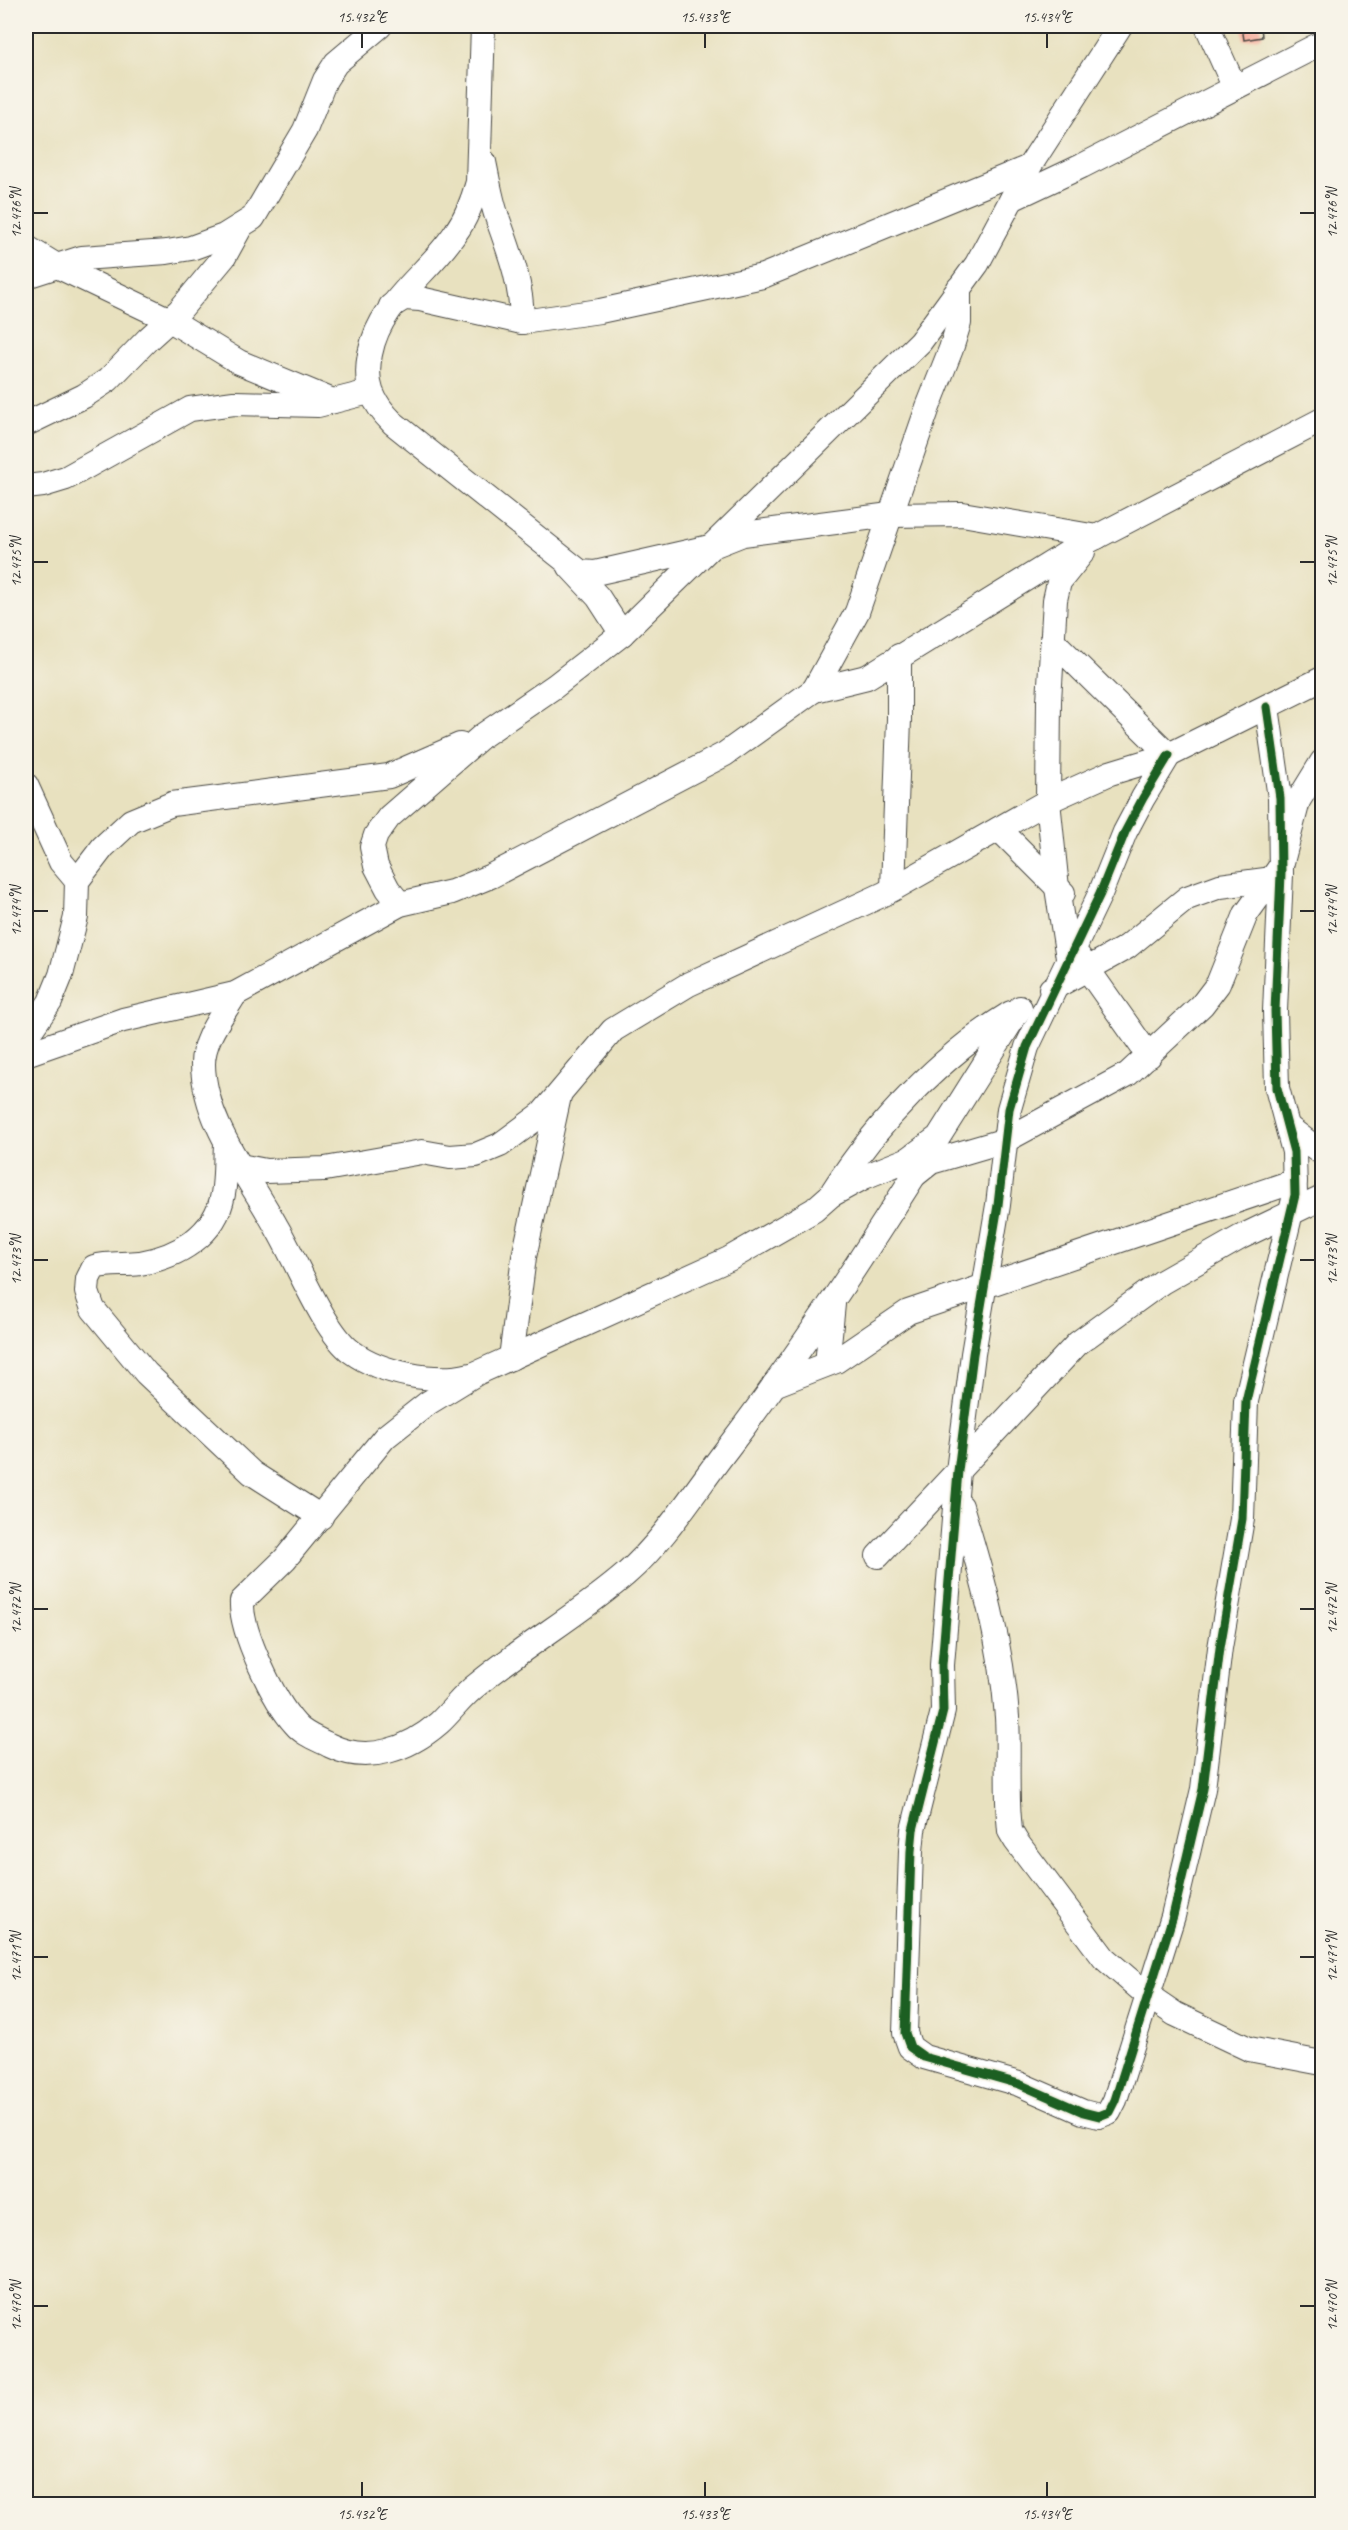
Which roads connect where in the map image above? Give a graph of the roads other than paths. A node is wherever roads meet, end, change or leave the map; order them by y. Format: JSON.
{"nodes":[{"id":1,"x":380,"y":26,"type":"edge"},
{"id":2,"x":483,"y":26,"type":"edge"},
{"id":3,"x":1120,"y":26,"type":"edge"},
{"id":4,"x":1207,"y":26,"type":"edge"},
{"id":5,"x":1323,"y":43,"type":"edge"},
{"id":6,"x":1234,"y":86,"type":"junction"},
{"id":7,"x":479,"y":143,"type":"junction"},
{"id":8,"x":1029,"y":167,"type":"junction"},
{"id":9,"x":1012,"y":199,"type":"junction"},
{"id":10,"x":241,"y":226,"type":"junction"},
{"id":11,"x":26,"y":247,"type":"edge"},
{"id":12,"x":57,"y":266,"type":"junction"},
{"id":13,"x":26,"y":276,"type":"edge"},
{"id":14,"x":959,"y":288,"type":"junction"},
{"id":15,"x":389,"y":308,"type":"junction"},
{"id":16,"x":170,"y":320,"type":"junction"},
{"id":17,"x":522,"y":322,"type":"junction"},
{"id":18,"x":369,"y":392,"type":"junction"},
{"id":19,"x":333,"y":401,"type":"junction"},
{"id":20,"x":1323,"y":420,"type":"edge"},
{"id":21,"x":26,"y":424,"type":"edge"},
{"id":22,"x":34,"y":486,"type":"edge"},
{"id":23,"x":26,"y":504,"type":"edge"},
{"id":24,"x":890,"y":515,"type":"junction"},
{"id":25,"x":1097,"y":537,"type":"junction"},
{"id":26,"x":710,"y":547,"type":"junction"},
{"id":27,"x":566,"y":563,"type":"junction"},
{"id":28,"x":622,"y":634,"type":"junction"},
{"id":29,"x":1052,"y":640,"type":"junction"},
{"id":30,"x":899,"y":656,"type":"junction"},
{"id":31,"x":1323,"y":679,"type":"edge"},
{"id":32,"x":814,"y":690,"type":"junction"},
{"id":33,"x":1267,"y":707,"type":"junction"},
{"id":34,"x":482,"y":736,"type":"junction"},
{"id":35,"x":1169,"y":755,"type":"junction"},
{"id":36,"x":1323,"y":762,"type":"edge"},
{"id":37,"x":26,"y":785,"type":"edge"},
{"id":38,"x":1048,"y":801,"type":"junction"},
{"id":39,"x":999,"y":829,"type":"junction"},
{"id":40,"x":1277,"y":873,"type":"junction"},
{"id":41,"x":77,"y":881,"type":"junction"},
{"id":42,"x":1057,"y":888,"type":"junction"},
{"id":43,"x":893,"y":889,"type":"junction"},
{"id":44,"x":400,"y":904,"type":"junction"},
{"id":45,"x":1089,"y":917,"type":"junction"},
{"id":46,"x":1076,"y":958,"type":"junction"},
{"id":47,"x":1054,"y":988,"type":"junction"},
{"id":48,"x":236,"y":994,"type":"junction"},
{"id":49,"x":1020,"y":1008,"type":"junction"},
{"id":50,"x":26,"y":1037,"type":"edge"},
{"id":51,"x":26,"y":1054,"type":"edge"},
{"id":52,"x":1149,"y":1056,"type":"junction"},
{"id":53,"x":561,"y":1090,"type":"junction"},
{"id":54,"x":1288,"y":1127,"type":"junction"},
{"id":55,"x":936,"y":1139,"type":"junction"},
{"id":56,"x":1006,"y":1140,"type":"junction"},
{"id":57,"x":226,"y":1144,"type":"junction"},
{"id":58,"x":1323,"y":1153,"type":"edge"},
{"id":59,"x":240,"y":1166,"type":"junction"},
{"id":60,"x":912,"y":1178,"type":"junction"},
{"id":61,"x":1295,"y":1181,"type":"junction"},
{"id":62,"x":831,"y":1195,"type":"junction"},
{"id":63,"x":1323,"y":1198,"type":"edge"},
{"id":64,"x":1290,"y":1214,"type":"junction"},
{"id":65,"x":985,"y":1286,"type":"junction"},
{"id":66,"x":834,"y":1301,"type":"junction"},
{"id":67,"x":511,"y":1358,"type":"junction"},
{"id":68,"x":827,"y":1364,"type":"junction"},
{"id":69,"x":477,"y":1373,"type":"junction"},
{"id":70,"x":774,"y":1385,"type":"junction"},
{"id":71,"x":957,"y":1483,"type":"junction"},
{"id":72,"x":321,"y":1517,"type":"junction"},
{"id":73,"x":878,"y":1556,"type":"dead end"},
{"id":74,"x":1147,"y":1995,"type":"junction"},
{"id":75,"x":1323,"y":2063,"type":"edge"}],
"edges":[{"from":1,"to":10,"type":"street"},
{"from":2,"to":7,"type":"street"},
{"from":3,"to":8,"type":"street"},
{"from":4,"to":6,"type":"street"},
{"from":5,"to":6,"type":"street"},
{"from":6,"to":9,"type":"street"},
{"from":7,"to":15,"type":"street"},
{"from":7,"to":17,"type":"street"},
{"from":8,"to":9,"type":"street"},
{"from":8,"to":17,"type":"street"},
{"from":9,"to":14,"type":"street"},
{"from":10,"to":12,"type":"street"},
{"from":10,"to":16,"type":"street"},
{"from":11,"to":12,"type":"street"},
{"from":12,"to":13,"type":"street"},
{"from":12,"to":16,"type":"street"},
{"from":14,"to":24,"type":"street"},
{"from":14,"to":26,"type":"street"},
{"from":15,"to":17,"type":"street"},
{"from":15,"to":18,"type":"street"},
{"from":16,"to":19,"type":"street"},
{"from":16,"to":21,"type":"street"},
{"from":18,"to":19,"type":"street"},
{"from":18,"to":27,"type":"street"},
{"from":19,"to":22,"type":"street"},
{"from":20,"to":25,"type":"street"},
{"from":22,"to":23,"type":"street"},
{"from":24,"to":25,"type":"street"},
{"from":24,"to":26,"type":"street"},
{"from":24,"to":32,"type":"street"},
{"from":25,"to":29,"type":"street"},
{"from":25,"to":30,"type":"street"},
{"from":26,"to":27,"type":"street"},
{"from":26,"to":28,"type":"street"},
{"from":27,"to":28,"type":"street"},
{"from":28,"to":34,"type":"street"},
{"from":29,"to":35,"type":"street"},
{"from":29,"to":38,"type":"street"},
{"from":30,"to":32,"type":"street"},
{"from":30,"to":43,"type":"street"},
{"from":31,"to":33,"type":"street"},
{"from":32,"to":44,"type":"street"},
{"from":33,"to":35,"type":"street"},
{"from":33,"to":40,"type":"street"},
{"from":34,"to":41,"type":"street"},
{"from":34,"to":44,"type":"street"},
{"from":35,"to":38,"type":"street"},
{"from":35,"to":45,"type":"street"},
{"from":36,"to":40,"type":"street"},
{"from":37,"to":41,"type":"street"},
{"from":38,"to":39,"type":"street"},
{"from":38,"to":42,"type":"street"},
{"from":39,"to":42,"type":"street"},
{"from":39,"to":43,"type":"street"},
{"from":40,"to":46,"type":"street"},
{"from":40,"to":52,"type":"street"},
{"from":40,"to":54,"type":"street"},
{"from":41,"to":50,"type":"street"},
{"from":42,"to":45,"type":"street"},
{"from":42,"to":46,"type":"street"},
{"from":43,"to":53,"type":"street"},
{"from":44,"to":48,"type":"street"},
{"from":45,"to":46,"type":"street"},
{"from":46,"to":47,"type":"street"},
{"from":46,"to":52,"type":"street"},
{"from":47,"to":49,"type":"street"},
{"from":47,"to":56,"type":"street"},
{"from":48,"to":51,"type":"street"},
{"from":48,"to":57,"type":"street"},
{"from":49,"to":55,"type":"street"},
{"from":49,"to":62,"type":"street"},
{"from":52,"to":56,"type":"street"},
{"from":53,"to":59,"type":"street"},
{"from":53,"to":67,"type":"street"},
{"from":54,"to":58,"type":"street"},
{"from":54,"to":61,"type":"street"},
{"from":55,"to":60,"type":"street"},
{"from":55,"to":62,"type":"street"},
{"from":56,"to":60,"type":"street"},
{"from":56,"to":65,"type":"street"},
{"from":57,"to":59,"type":"street"},
{"from":57,"to":72,"type":"street"},
{"from":59,"to":69,"type":"street"},
{"from":60,"to":66,"type":"street"},
{"from":61,"to":64,"type":"street"},
{"from":61,"to":65,"type":"street"},
{"from":62,"to":67,"type":"street"},
{"from":63,"to":64,"type":"street"},
{"from":64,"to":71,"type":"street"},
{"from":64,"to":74,"type":"street"},
{"from":65,"to":68,"type":"street"},
{"from":65,"to":71,"type":"street"},
{"from":66,"to":68,"type":"street"},
{"from":66,"to":70,"type":"street"},
{"from":67,"to":69,"type":"street"},
{"from":68,"to":70,"type":"street"},
{"from":69,"to":72,"type":"street"},
{"from":70,"to":72,"type":"street"},
{"from":71,"to":73,"type":"street"},
{"from":71,"to":74,"type":"street"},
{"from":71,"to":74,"type":"street"},
{"from":74,"to":75,"type":"street"}]}
